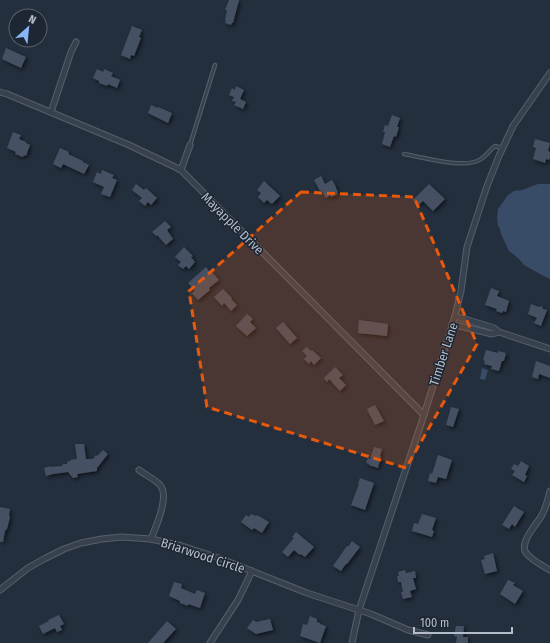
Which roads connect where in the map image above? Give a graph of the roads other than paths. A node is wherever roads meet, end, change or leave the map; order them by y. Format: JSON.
{"nodes":[{"id":1,"x":76,"y":42,"type":"dead end"},
{"id":2,"x":214,"y":65,"type":"dead end"},
{"id":3,"x":550,"y":73,"type":"edge"},
{"id":4,"x":0,"y":92,"type":"edge"},
{"id":5,"x":51,"y":112,"type":"junction"},
{"id":6,"x":190,"y":145,"type":"joint"},
{"id":7,"x":503,"y":148,"type":"junction"},
{"id":8,"x":404,"y":154,"type":"dead end"},
{"id":9,"x":181,"y":170,"type":"junction"},
{"id":10,"x":455,"y":316,"type":"junction"},
{"id":11,"x":452,"y":324,"type":"junction"},
{"id":12,"x":499,"y":332,"type":"junction"},
{"id":13,"x":550,"y":349,"type":"edge"},
{"id":14,"x":424,"y":416,"type":"junction"},
{"id":15,"x":139,"y":470,"type":"dead end"},
{"id":16,"x":550,"y":491,"type":"edge"},
{"id":17,"x":151,"y":539,"type":"junction"},
{"id":18,"x":550,"y":570,"type":"edge"},
{"id":19,"x":252,"y":571,"type":"junction"},
{"id":20,"x":0,"y":590,"type":"edge"},
{"id":21,"x":359,"y":610,"type":"junction"},
{"id":22,"x":428,"y":635,"type":"dead end"},
{"id":23,"x":210,"y":643,"type":"edge"},
{"id":24,"x":352,"y":643,"type":"edge"}],
"edges":[{"from":1,"to":5,"type":"street"},
{"from":2,"to":6,"type":"lane"},
{"from":3,"to":7,"type":"street","name":"Timber Lane"},
{"from":4,"to":5,"type":"street","name":"Mayapple Drive"},
{"from":5,"to":9,"type":"street","name":"Mayapple Drive"},
{"from":6,"to":9,"type":"street"},
{"from":7,"to":8,"type":"lane"},
{"from":7,"to":10,"type":"street","name":"Timber Lane"},
{"from":9,"to":14,"type":"street","name":"Mayapple Drive"},
{"from":10,"to":11,"type":"street","name":"Timber Lane"},
{"from":10,"to":12,"type":"street"},
{"from":11,"to":12,"type":"street"},
{"from":11,"to":14,"type":"street","name":"Timber Lane"},
{"from":12,"to":13,"type":"street"},
{"from":14,"to":21,"type":"street","name":"Timber Lane"},
{"from":15,"to":17,"type":"street"},
{"from":16,"to":18,"type":"street"},
{"from":17,"to":19,"type":"street","name":"Briarwood Circle"},
{"from":17,"to":20,"type":"street","name":"Briarwood Circle"},
{"from":19,"to":21,"type":"street","name":"Briarwood Circle"},
{"from":19,"to":23,"type":"street","name":"Briarwood Circle"},
{"from":21,"to":22,"type":"street","name":"Briarwood Circle"},
{"from":21,"to":24,"type":"street","name":"Timber Lane"}]}
